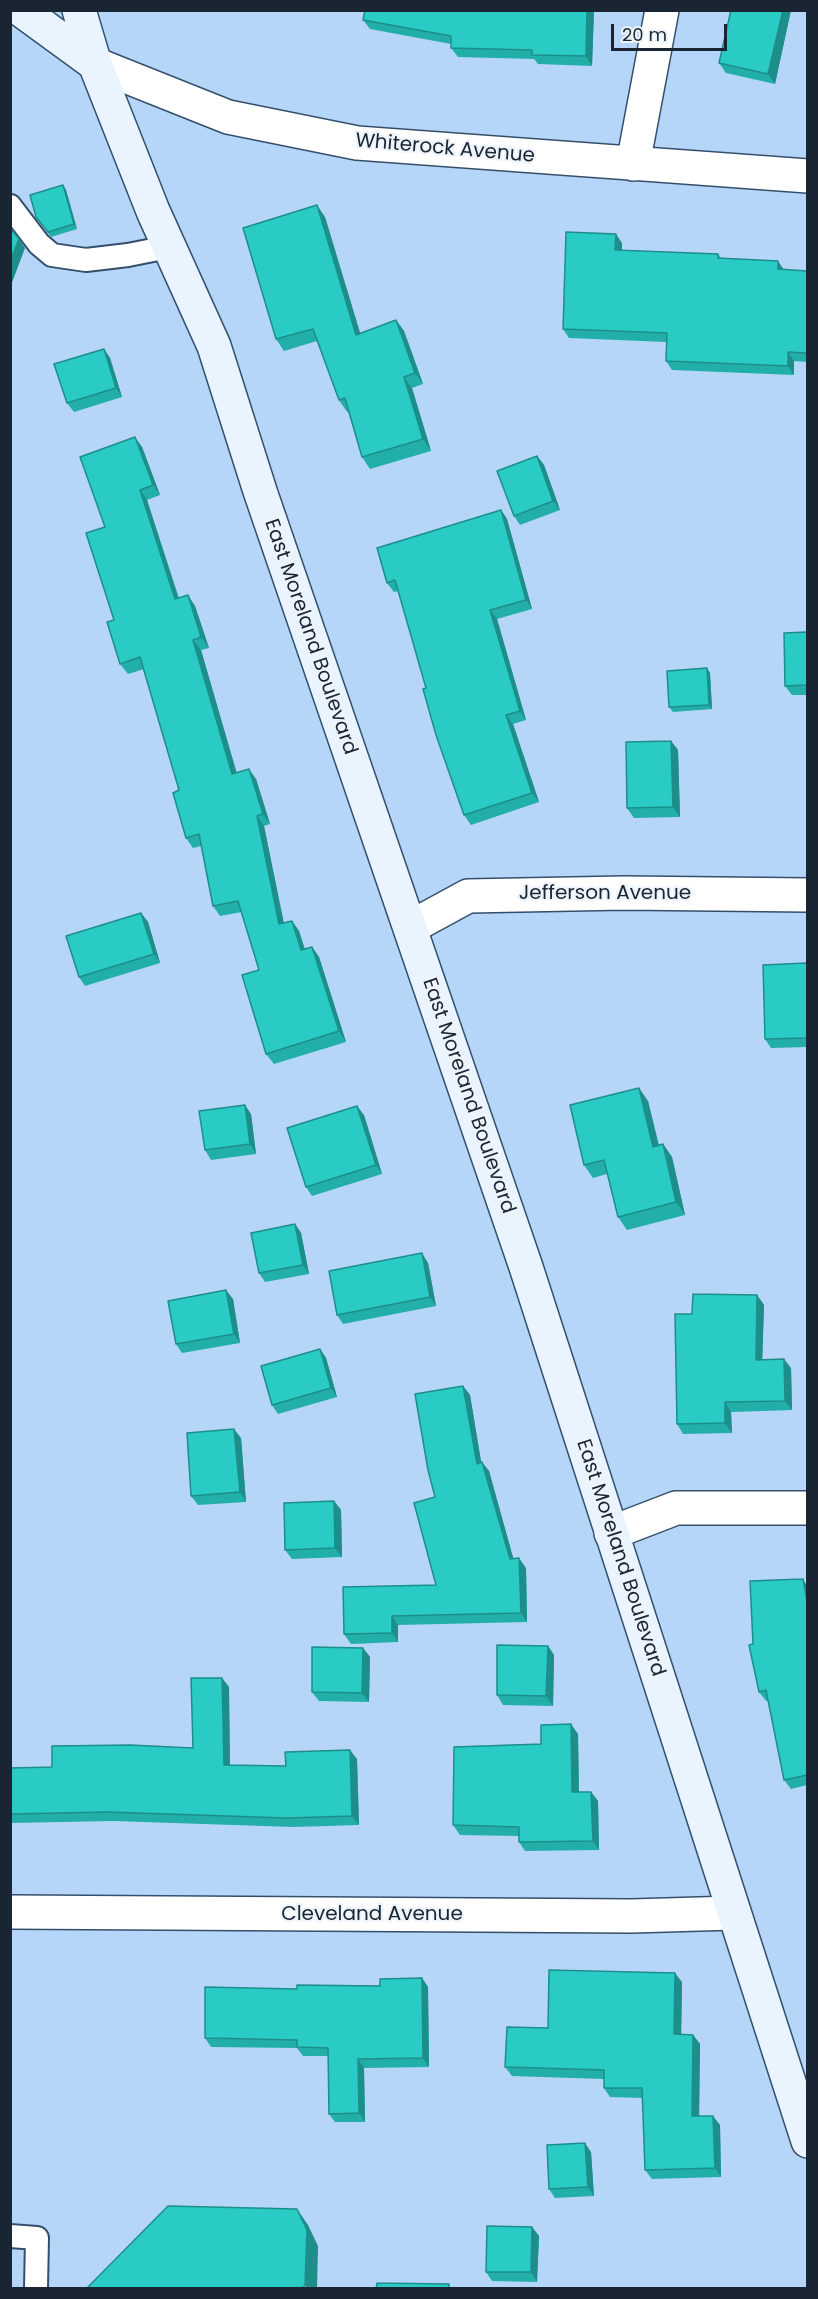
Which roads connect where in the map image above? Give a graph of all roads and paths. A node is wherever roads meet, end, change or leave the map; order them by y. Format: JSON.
{"nodes":[{"id":1,"x":21,"y":10,"type":"edge"},
{"id":2,"x":79,"y":10,"type":"edge"},
{"id":3,"x":96,"y":10,"type":"edge"},
{"id":4,"x":662,"y":10,"type":"edge"},
{"id":5,"x":95,"y":64,"type":"junction"},
{"id":6,"x":633,"y":164,"type":"junction"},
{"id":7,"x":807,"y":176,"type":"edge"},
{"id":8,"x":10,"y":206,"type":"edge"},
{"id":9,"x":168,"y":247,"type":"junction"},
{"id":10,"x":807,"y":895,"type":"edge"},
{"id":11,"x":411,"y":927,"type":"junction"},
{"id":12,"x":807,"y":1508,"type":"edge"},
{"id":13,"x":611,"y":1533,"type":"junction"},
{"id":14,"x":10,"y":1912,"type":"edge"},
{"id":15,"x":734,"y":1913,"type":"junction"},
{"id":16,"x":807,"y":2141,"type":"edge"},
{"id":17,"x":10,"y":2236,"type":"edge"},
{"id":18,"x":36,"y":2289,"type":"edge"}],
"edges":[{"from":1,"to":5,"type":"main road"},
{"from":2,"to":5,"type":"main road","name":"East Moreland Boulevard"},
{"from":3,"to":5,"type":"main road","name":"East Moreland Boulevard"},
{"from":4,"to":6,"type":"street"},
{"from":5,"to":6,"type":"street","name":"Whiterock Avenue"},
{"from":5,"to":9,"type":"main road","name":"East Moreland Boulevard"},
{"from":6,"to":7,"type":"street","name":"Whiterock Avenue"},
{"from":8,"to":9,"type":"lane"},
{"from":9,"to":11,"type":"main road","name":"East Moreland Boulevard"},
{"from":10,"to":11,"type":"street","name":"Jefferson Avenue"},
{"from":11,"to":13,"type":"main road","name":"East Moreland Boulevard"},
{"from":12,"to":13,"type":"street"},
{"from":13,"to":15,"type":"main road","name":"East Moreland Boulevard"},
{"from":14,"to":15,"type":"street","name":"Cleveland Avenue"},
{"from":15,"to":16,"type":"main road","name":"East Moreland Boulevard"},
{"from":17,"to":18,"type":"lane"}]}
